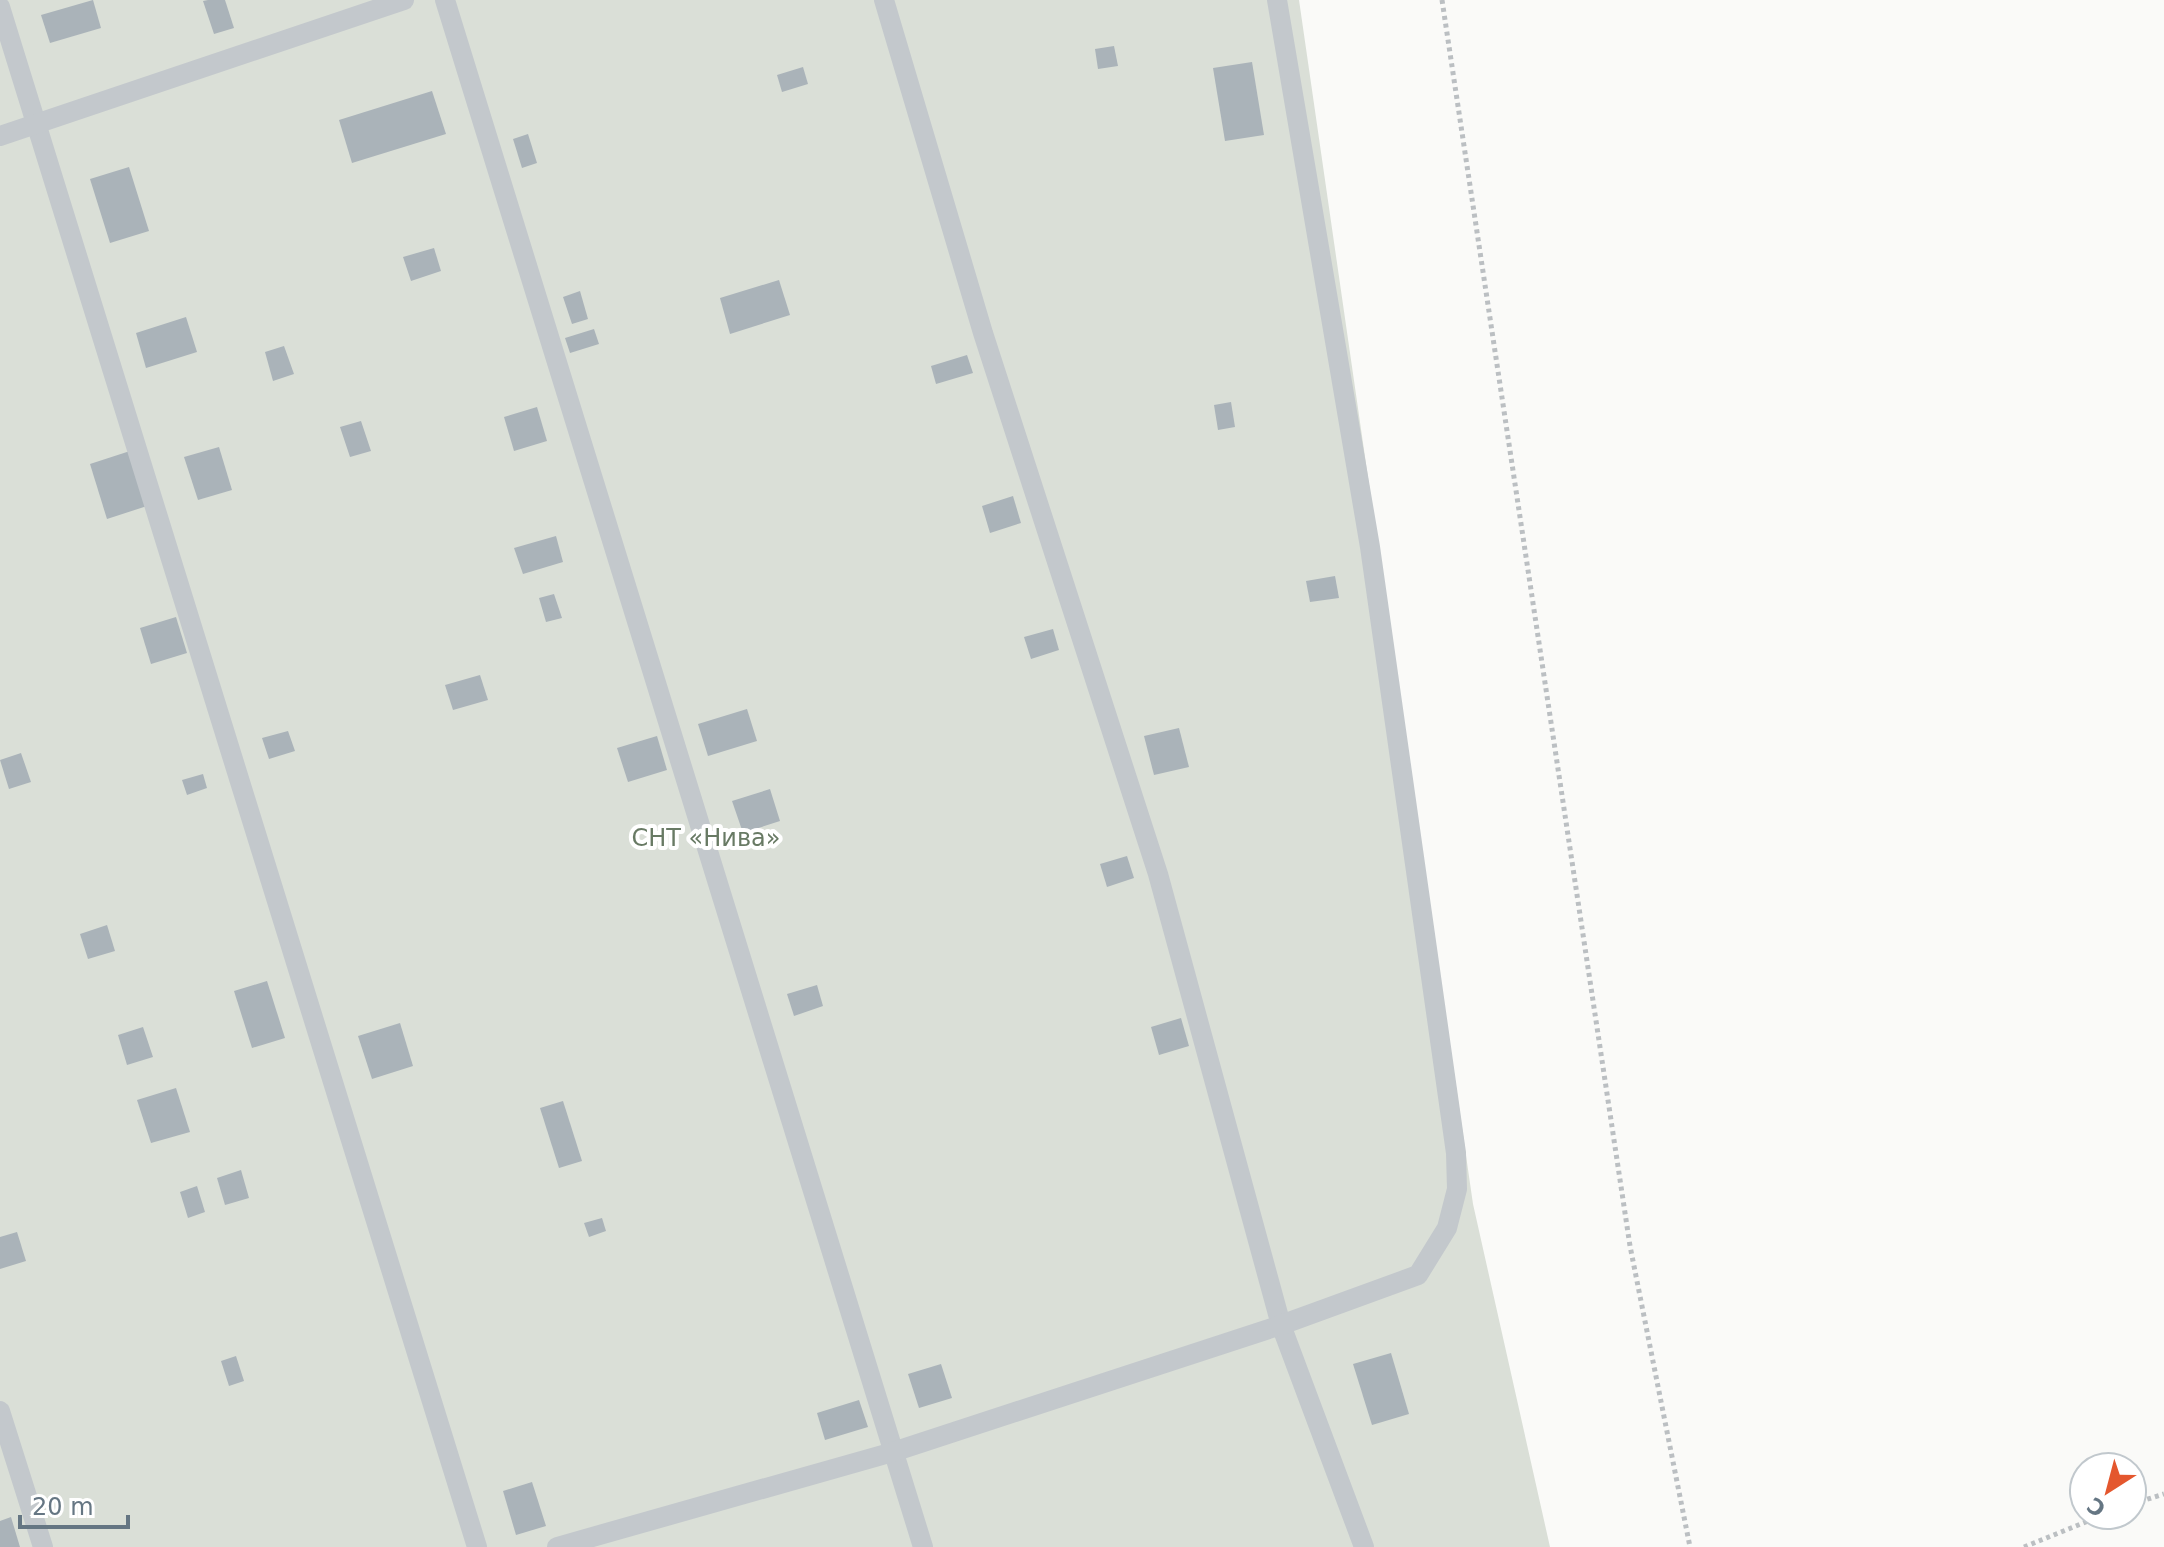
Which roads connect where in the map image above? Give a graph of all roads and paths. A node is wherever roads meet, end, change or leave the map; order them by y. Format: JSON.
{"nodes":[{"id":1,"x":404,"y":0,"type":"edge"},
{"id":2,"x":445,"y":0,"type":"edge"},
{"id":3,"x":884,"y":0,"type":"edge"},
{"id":4,"x":1277,"y":0,"type":"edge"},
{"id":5,"x":1442,"y":0,"type":"edge"},
{"id":6,"x":0,"y":7,"type":"edge"},
{"id":7,"x":37,"y":125,"type":"junction"},
{"id":8,"x":0,"y":136,"type":"edge"},
{"id":9,"x":1281,"y":1325,"type":"junction"},
{"id":10,"x":0,"y":1411,"type":"edge"},
{"id":11,"x":893,"y":1452,"type":"junction"},
{"id":12,"x":2068,"y":1529,"type":"edge"},
{"id":13,"x":43,"y":1547,"type":"edge"},
{"id":14,"x":477,"y":1547,"type":"edge"},
{"id":15,"x":557,"y":1547,"type":"edge"},
{"id":16,"x":923,"y":1547,"type":"edge"},
{"id":17,"x":1364,"y":1547,"type":"edge"},
{"id":18,"x":1690,"y":1547,"type":"edge"},
{"id":19,"x":2024,"y":1547,"type":"edge"}],
"edges":[{"from":1,"to":7,"type":"lane"},
{"from":2,"to":11,"type":"lane"},
{"from":3,"to":9,"type":"lane"},
{"from":4,"to":9,"type":"lane"},
{"from":5,"to":18,"type":"path"},
{"from":6,"to":7,"type":"lane"},
{"from":7,"to":8,"type":"lane"},
{"from":7,"to":14,"type":"lane"},
{"from":9,"to":11,"type":"lane"},
{"from":9,"to":17,"type":"lane"},
{"from":10,"to":13,"type":"lane"},
{"from":11,"to":15,"type":"lane"},
{"from":11,"to":16,"type":"lane"},
{"from":12,"to":19,"type":"path"}]}
